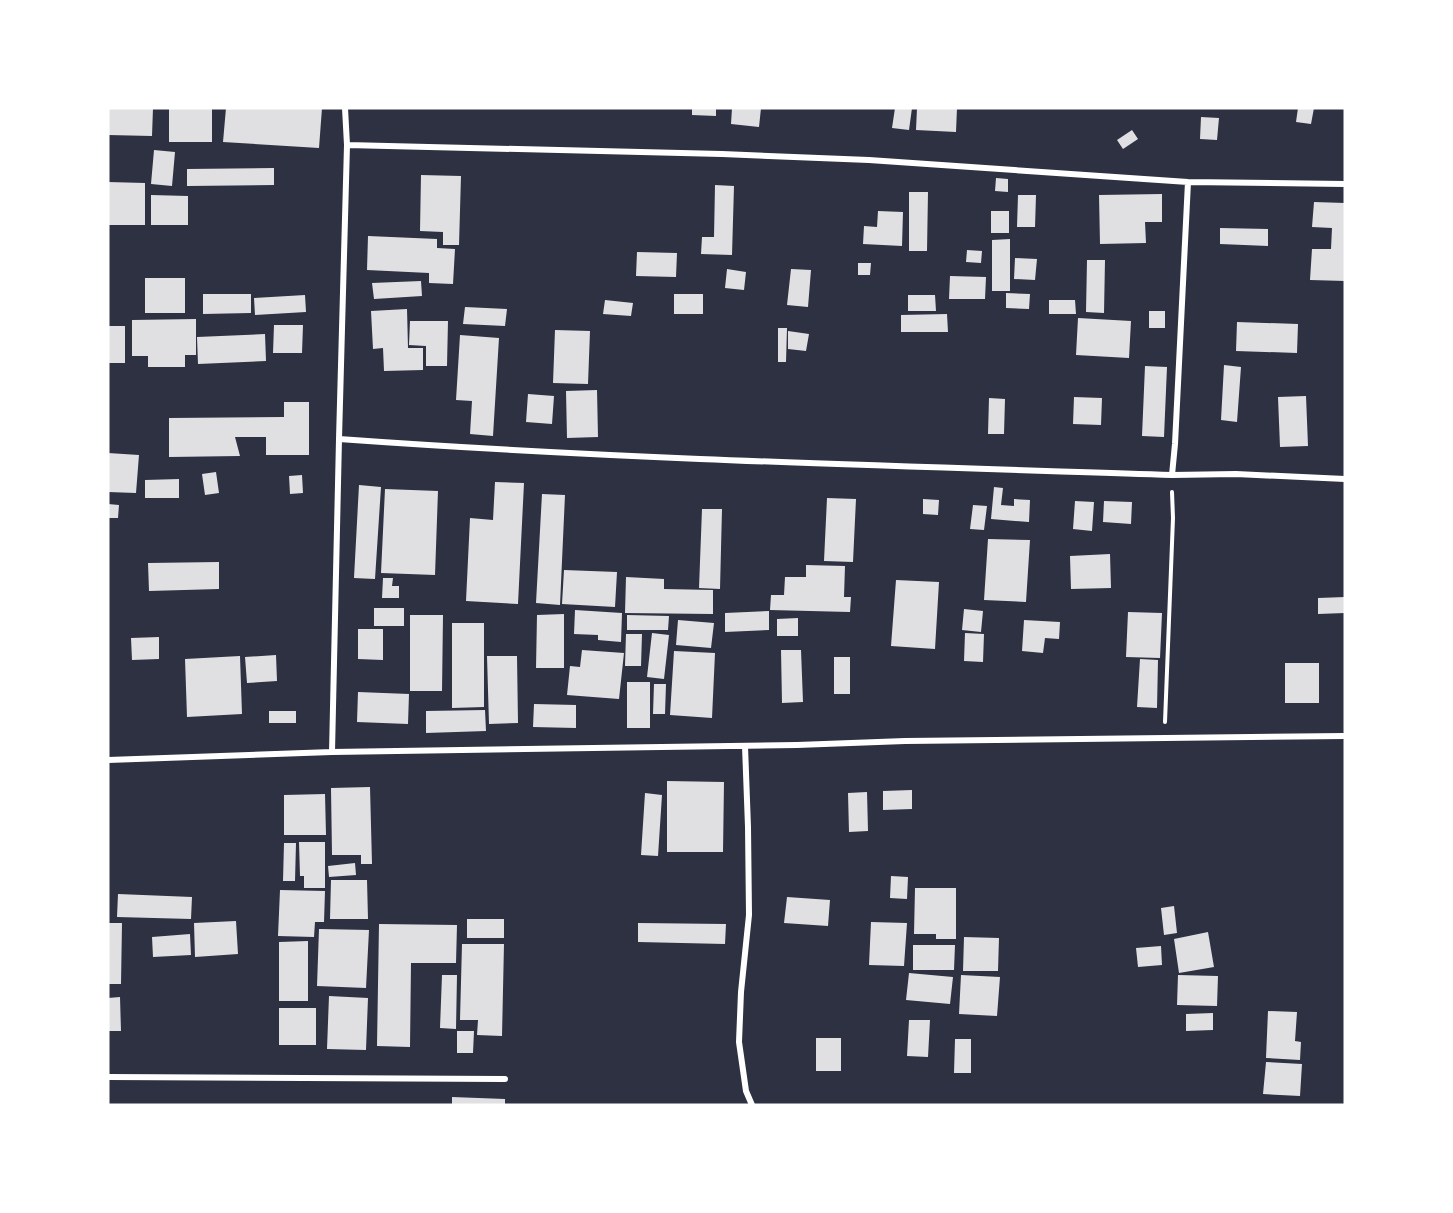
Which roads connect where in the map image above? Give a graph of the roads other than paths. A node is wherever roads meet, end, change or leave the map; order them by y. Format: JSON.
{"nodes":[{"id":1,"x":345,"y":108,"type":"edge"},
{"id":2,"x":347,"y":145,"type":"junction"},
{"id":3,"x":1188,"y":182,"type":"junction"},
{"id":4,"x":1345,"y":184,"type":"edge"},
{"id":5,"x":339,"y":439,"type":"junction"},
{"id":6,"x":1172,"y":475,"type":"junction"},
{"id":7,"x":1345,"y":478,"type":"edge"},
{"id":8,"x":1345,"y":736,"type":"edge"},
{"id":9,"x":745,"y":746,"type":"junction"},
{"id":10,"x":332,"y":752,"type":"junction"},
{"id":11,"x":108,"y":760,"type":"edge"},
{"id":12,"x":108,"y":1077,"type":"edge"},
{"id":13,"x":505,"y":1079,"type":"dead end"},
{"id":14,"x":752,"y":1105,"type":"edge"}],
"edges":[{"from":1,"to":2,"type":"street"},
{"from":2,"to":3,"type":"street"},
{"from":2,"to":5,"type":"street"},
{"from":3,"to":4,"type":"street"},
{"from":3,"to":6,"type":"street"},
{"from":5,"to":6,"type":"street"},
{"from":5,"to":10,"type":"street"},
{"from":6,"to":7,"type":"street"},
{"from":8,"to":9,"type":"street"},
{"from":9,"to":10,"type":"street"},
{"from":9,"to":14,"type":"street"},
{"from":10,"to":11,"type":"street"},
{"from":12,"to":13,"type":"street"}]}
